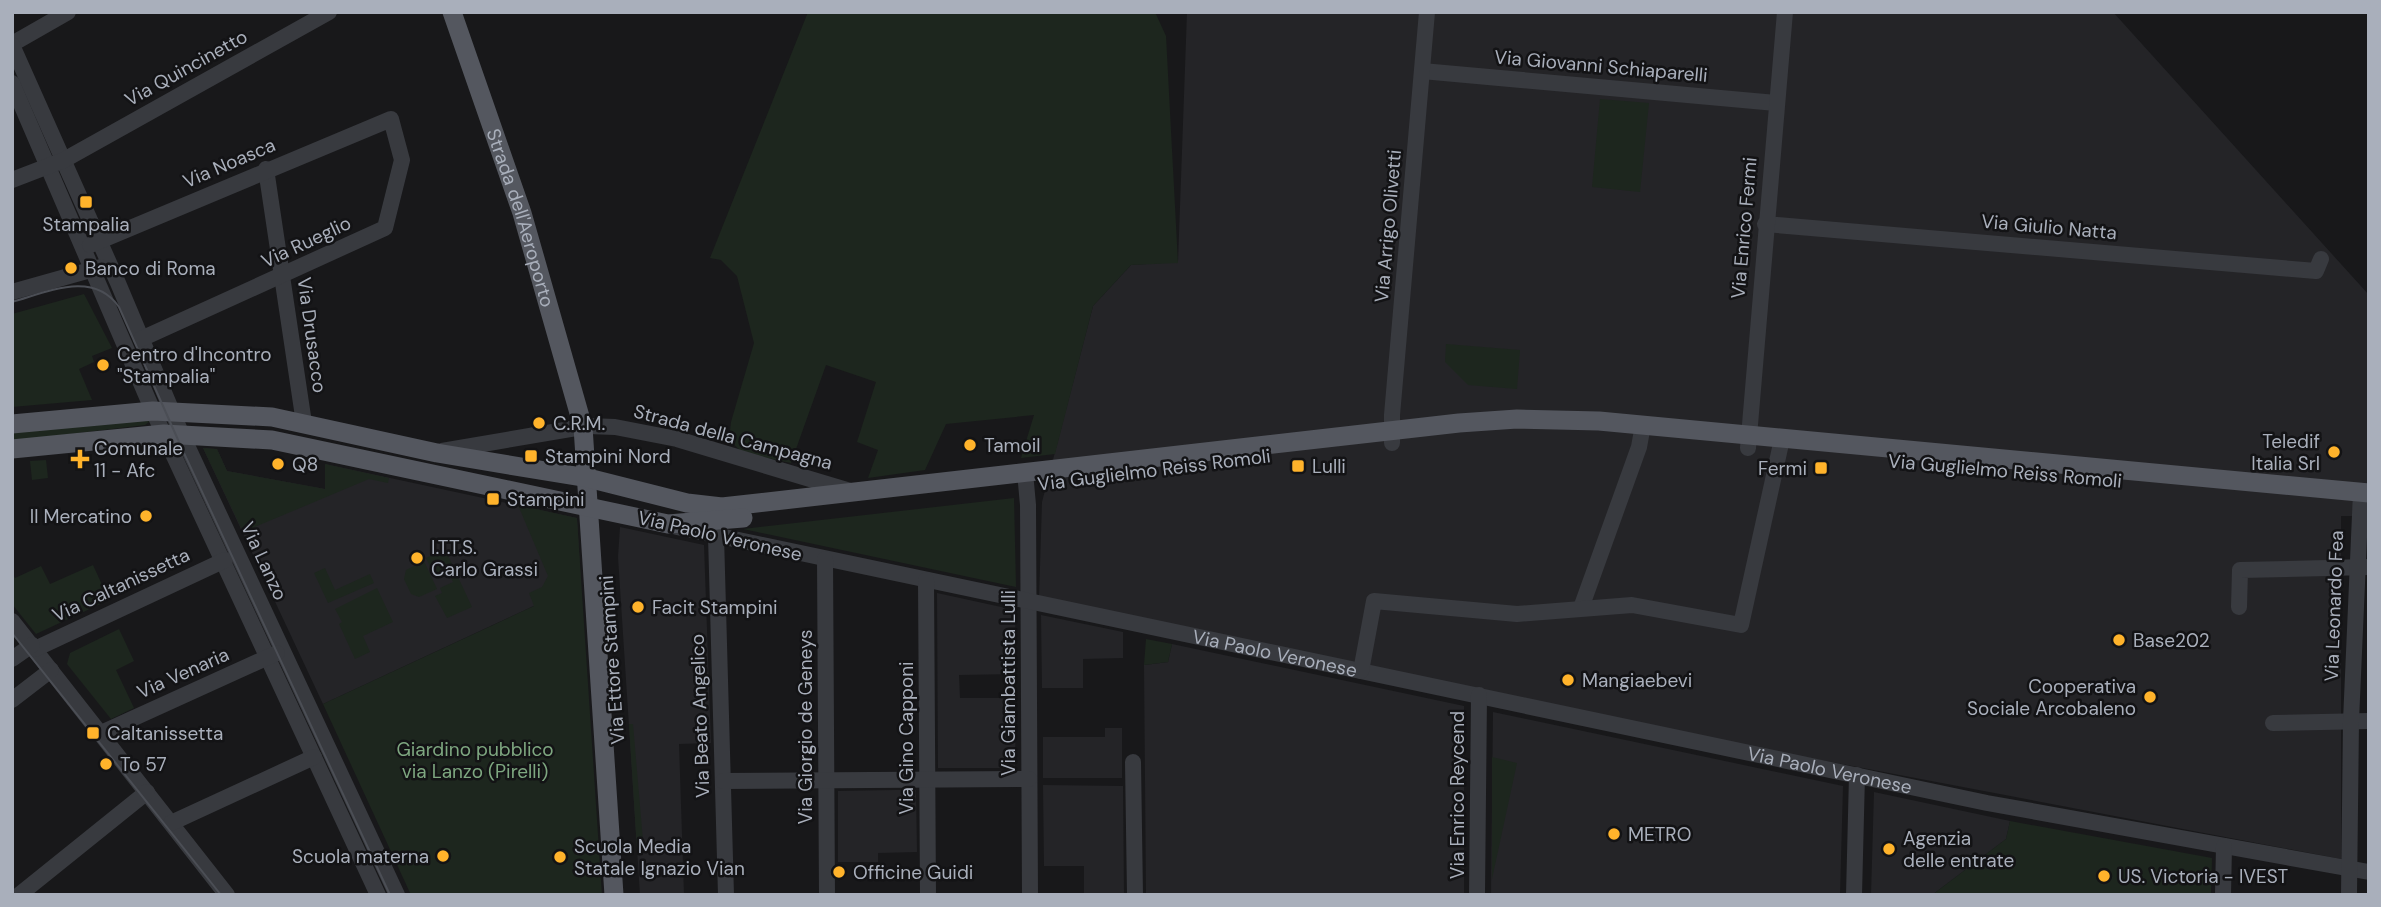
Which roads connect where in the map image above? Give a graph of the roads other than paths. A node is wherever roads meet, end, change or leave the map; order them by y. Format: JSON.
{"nodes":[{"id":1,"x":68,"y":12,"type":"edge"},
{"id":2,"x":329,"y":12,"type":"edge"},
{"id":3,"x":452,"y":12,"type":"edge"},
{"id":4,"x":465,"y":12,"type":"edge"},
{"id":5,"x":1427,"y":12,"type":"edge"},
{"id":6,"x":1785,"y":12,"type":"edge"},
{"id":7,"x":12,"y":45,"type":"edge"},
{"id":8,"x":1422,"y":71,"type":"junction"},
{"id":9,"x":12,"y":83,"type":"edge"},
{"id":10,"x":1776,"y":103,"type":"junction"},
{"id":11,"x":391,"y":119,"type":"joint"},
{"id":12,"x":64,"y":160,"type":"junction"},
{"id":13,"x":49,"y":168,"type":"junction"},
{"id":14,"x":266,"y":169,"type":"junction"},
{"id":15,"x":12,"y":180,"type":"edge"},
{"id":16,"x":1765,"y":224,"type":"junction"},
{"id":17,"x":92,"y":244,"type":"junction"},
{"id":18,"x":2321,"y":259,"type":"dead end"},
{"id":19,"x":110,"y":264,"type":"junction"},
{"id":20,"x":94,"y":270,"type":"junction"},
{"id":21,"x":282,"y":277,"type":"junction"},
{"id":22,"x":12,"y":292,"type":"edge"},
{"id":23,"x":141,"y":339,"type":"junction"},
{"id":24,"x":153,"y":411,"type":"junction"},
{"id":25,"x":173,"y":413,"type":"junction"},
{"id":26,"x":304,"y":423,"type":"junction"},
{"id":27,"x":12,"y":424,"type":"edge"},
{"id":28,"x":589,"y":426,"type":"junction"},
{"id":29,"x":1642,"y":431,"type":"junction"},
{"id":30,"x":173,"y":435,"type":"junction"},
{"id":31,"x":1392,"y":437,"type":"junction"},
{"id":32,"x":1748,"y":442,"type":"junction"},
{"id":33,"x":1781,"y":445,"type":"junction"},
{"id":34,"x":12,"y":449,"type":"edge"},
{"id":35,"x":437,"y":453,"type":"junction"},
{"id":36,"x":1026,"y":478,"type":"junction"},
{"id":37,"x":595,"y":479,"type":"junction"},
{"id":38,"x":852,"y":492,"type":"junction"},
{"id":39,"x":2365,"y":499,"type":"edge"},
{"id":40,"x":687,"y":503,"type":"joint"},
{"id":41,"x":596,"y":510,"type":"junction"},
{"id":42,"x":668,"y":524,"type":"junction"},
{"id":43,"x":716,"y":536,"type":"junction"},
{"id":44,"x":825,"y":559,"type":"junction"},
{"id":45,"x":225,"y":560,"type":"junction"},
{"id":46,"x":2363,"y":567,"type":"edge"},
{"id":47,"x":926,"y":580,"type":"junction"},
{"id":48,"x":1029,"y":601,"type":"junction"},
{"id":49,"x":2239,"y":607,"type":"dead end"},
{"id":50,"x":1581,"y":608,"type":"junction"},
{"id":51,"x":12,"y":621,"type":"edge"},
{"id":52,"x":33,"y":647,"type":"junction"},
{"id":53,"x":283,"y":650,"type":"junction"},
{"id":54,"x":267,"y":657,"type":"junction"},
{"id":55,"x":12,"y":659,"type":"edge"},
{"id":56,"x":51,"y":670,"type":"junction"},
{"id":57,"x":1361,"y":671,"type":"junction"},
{"id":58,"x":1479,"y":695,"type":"junction"},
{"id":59,"x":12,"y":699,"type":"edge"},
{"id":60,"x":2351,"y":721,"type":"junction"},
{"id":61,"x":2369,"y":721,"type":"edge"},
{"id":62,"x":2273,"y":723,"type":"dead end"},
{"id":63,"x":102,"y":733,"type":"junction"},
{"id":64,"x":314,"y":757,"type":"junction"},
{"id":65,"x":1133,"y":762,"type":"dead end"},
{"id":66,"x":1857,"y":775,"type":"junction"},
{"id":67,"x":1029,"y":779,"type":"junction"},
{"id":68,"x":723,"y":780,"type":"junction"},
{"id":69,"x":827,"y":780,"type":"junction"},
{"id":70,"x":927,"y":780,"type":"junction"},
{"id":71,"x":147,"y":792,"type":"junction"},
{"id":72,"x":171,"y":823,"type":"junction"},
{"id":73,"x":2224,"y":846,"type":"junction"},
{"id":74,"x":2350,"y":868,"type":"junction"},
{"id":75,"x":2369,"y":872,"type":"edge"},
{"id":76,"x":19,"y":895,"type":"edge"},
{"id":77,"x":227,"y":895,"type":"edge"},
{"id":78,"x":378,"y":895,"type":"edge"},
{"id":79,"x":397,"y":895,"type":"edge"},
{"id":80,"x":614,"y":895,"type":"edge"},
{"id":81,"x":627,"y":895,"type":"edge"},
{"id":82,"x":726,"y":895,"type":"edge"},
{"id":83,"x":827,"y":895,"type":"edge"},
{"id":84,"x":928,"y":895,"type":"edge"},
{"id":85,"x":1030,"y":895,"type":"edge"},
{"id":86,"x":1135,"y":895,"type":"edge"},
{"id":87,"x":1477,"y":895,"type":"edge"},
{"id":88,"x":1854,"y":895,"type":"edge"},
{"id":89,"x":2223,"y":895,"type":"edge"},
{"id":90,"x":2349,"y":895,"type":"edge"}],
"edges":[{"from":1,"to":7,"type":"street"},
{"from":2,"to":12,"type":"street","name":"Via Quincinetto"},
{"from":3,"to":28,"type":"main road","name":"Strada dell'Aeroporto"},
{"from":4,"to":28,"type":"main road","name":"Strada dell'Aeroporto"},
{"from":5,"to":8,"type":"street","name":"Via Arrigo Olivetti"},
{"from":6,"to":10,"type":"street","name":"Via Enrico Fermi"},
{"from":7,"to":12,"type":"street"},
{"from":8,"to":10,"type":"street","name":"Via Giovanni Schiaparelli"},
{"from":8,"to":31,"type":"street","name":"Via Arrigo Olivetti"},
{"from":9,"to":13,"type":"street"},
{"from":10,"to":16,"type":"street","name":"Via Enrico Fermi"},
{"from":11,"to":14,"type":"street","name":"Via Noasca"},
{"from":11,"to":21,"type":"street","name":"Via Rueglio"},
{"from":12,"to":13,"type":"street","name":"Via Quincinetto"},
{"from":12,"to":17,"type":"street"},
{"from":13,"to":15,"type":"street","name":"Via Quincinetto"},
{"from":13,"to":17,"type":"street"},
{"from":14,"to":17,"type":"street","name":"Via Noasca"},
{"from":14,"to":21,"type":"street","name":"Via Drusacco"},
{"from":16,"to":18,"type":"street","name":"Via Giulio Natta"},
{"from":16,"to":32,"type":"street","name":"Via Enrico Fermi"},
{"from":17,"to":19,"type":"street","name":"Via Lanzo"},
{"from":17,"to":20,"type":"street","name":"Via Lanzo"},
{"from":19,"to":20,"type":"street"},
{"from":19,"to":23,"type":"street","name":"Via Lanzo"},
{"from":20,"to":22,"type":"street"},
{"from":20,"to":24,"type":"street","name":"Via Lanzo"},
{"from":21,"to":23,"type":"street","name":"Via Rueglio"},
{"from":21,"to":26,"type":"street","name":"Via Drusacco"},
{"from":23,"to":25,"type":"street","name":"Via Lanzo"},
{"from":24,"to":25,"type":"main road","name":"Via Paolo Veronese"},
{"from":24,"to":27,"type":"main road","name":"Via Paolo Veronese"},
{"from":24,"to":30,"type":"street","name":"Via Lanzo"},
{"from":25,"to":26,"type":"main road","name":"Via Paolo Veronese"},
{"from":25,"to":30,"type":"street","name":"Via Lanzo"},
{"from":26,"to":35,"type":"main road","name":"Via Paolo Veronese"},
{"from":28,"to":35,"type":"street","name":"Strada della Campagna"},
{"from":28,"to":37,"type":"main road","name":"Via Ettore Stampini"},
{"from":28,"to":38,"type":"street","name":"Strada della Campagna"},
{"from":29,"to":31,"type":"main road","name":"Via Guglielmo Reiss Romoli"},
{"from":29,"to":32,"type":"main road","name":"Via Guglielmo Reiss Romoli"},
{"from":29,"to":50,"type":"street"},
{"from":30,"to":34,"type":"main road","name":"Via Paolo Veronese"},
{"from":30,"to":41,"type":"main road","name":"Via Paolo Veronese"},
{"from":30,"to":45,"type":"street","name":"Via Lanzo"},
{"from":30,"to":53,"type":"street","name":"Via Lanzo"},
{"from":31,"to":36,"type":"main road","name":"Via Guglielmo Reiss Romoli"},
{"from":32,"to":33,"type":"main road","name":"Via Guglielmo Reiss Romoli"},
{"from":33,"to":39,"type":"main road","name":"Via Guglielmo Reiss Romoli"},
{"from":33,"to":50,"type":"street"},
{"from":35,"to":37,"type":"main road","name":"Via Paolo Veronese"},
{"from":36,"to":38,"type":"main road","name":"Via Guglielmo Reiss Romoli"},
{"from":36,"to":42,"type":"main road","name":"Via Guglielmo Reiss Romoli"},
{"from":36,"to":48,"type":"street","name":"Via Giambattista Lulli"},
{"from":37,"to":40,"type":"main road","name":"Via Paolo Veronese"},
{"from":37,"to":41,"type":"main road","name":"Via Ettore Stampini"},
{"from":38,"to":40,"type":"main road","name":"Via Guglielmo Reiss Romoli"},
{"from":39,"to":46,"type":"street","name":"Via Leonardo Fea"},
{"from":41,"to":42,"type":"main road","name":"Via Paolo Veronese"},
{"from":41,"to":80,"type":"main road","name":"Via Ettore Stampini"},
{"from":41,"to":81,"type":"main road","name":"Via Ettore Stampini"},
{"from":42,"to":43,"type":"street","name":"Via Paolo Veronese"},
{"from":43,"to":44,"type":"street","name":"Via Paolo Veronese"},
{"from":43,"to":68,"type":"street","name":"Via Beato Angelico"},
{"from":44,"to":47,"type":"street","name":"Via Paolo Veronese"},
{"from":44,"to":69,"type":"street","name":"Via Giorgio de Geneys"},
{"from":45,"to":52,"type":"street","name":"Via Caltanissetta"},
{"from":45,"to":54,"type":"street","name":"Via Lanzo"},
{"from":46,"to":49,"type":"street"},
{"from":46,"to":60,"type":"street","name":"Via Leonardo Fea"},
{"from":47,"to":48,"type":"street","name":"Via Paolo Veronese"},
{"from":47,"to":70,"type":"street","name":"Via Gino Capponi"},
{"from":48,"to":57,"type":"street","name":"Via Paolo Veronese"},
{"from":48,"to":67,"type":"street","name":"Via Giambattista Lulli"},
{"from":50,"to":57,"type":"street"},
{"from":51,"to":52,"type":"street"},
{"from":52,"to":55,"type":"street","name":"Via Caltanissetta"},
{"from":52,"to":56,"type":"street"},
{"from":53,"to":54,"type":"street","name":"Via Venaria"},
{"from":53,"to":79,"type":"street","name":"Via Lanzo"},
{"from":54,"to":63,"type":"street","name":"Via Venaria"},
{"from":54,"to":64,"type":"street","name":"Via Lanzo"},
{"from":56,"to":59,"type":"street"},
{"from":56,"to":63,"type":"street"},
{"from":57,"to":58,"type":"street","name":"Via Paolo Veronese"},
{"from":58,"to":66,"type":"street","name":"Via Paolo Veronese"},
{"from":58,"to":87,"type":"street","name":"Via Enrico Reycend"},
{"from":60,"to":61,"type":"street"},
{"from":60,"to":62,"type":"street"},
{"from":60,"to":74,"type":"street","name":"Via Leonardo Fea"},
{"from":63,"to":71,"type":"street"},
{"from":64,"to":72,"type":"street"},
{"from":64,"to":78,"type":"street","name":"Via Lanzo"},
{"from":65,"to":86,"type":"street"},
{"from":66,"to":73,"type":"street","name":"Via Paolo Veronese"},
{"from":66,"to":88,"type":"street"},
{"from":67,"to":70,"type":"street"},
{"from":67,"to":85,"type":"street","name":"Via Giambattista Lulli"},
{"from":68,"to":69,"type":"street"},
{"from":68,"to":82,"type":"street","name":"Via Beato Angelico"},
{"from":69,"to":70,"type":"street"},
{"from":69,"to":83,"type":"street","name":"Via Giorgio de Geneys"},
{"from":70,"to":84,"type":"street","name":"Via Gino Capponi"},
{"from":71,"to":72,"type":"street"},
{"from":71,"to":76,"type":"street"},
{"from":72,"to":77,"type":"street"},
{"from":73,"to":74,"type":"street","name":"Via Paolo Veronese"},
{"from":73,"to":89,"type":"street"},
{"from":74,"to":75,"type":"street","name":"Via Paolo Veronese"},
{"from":74,"to":90,"type":"street","name":"Via Leonardo Fea"}]}
